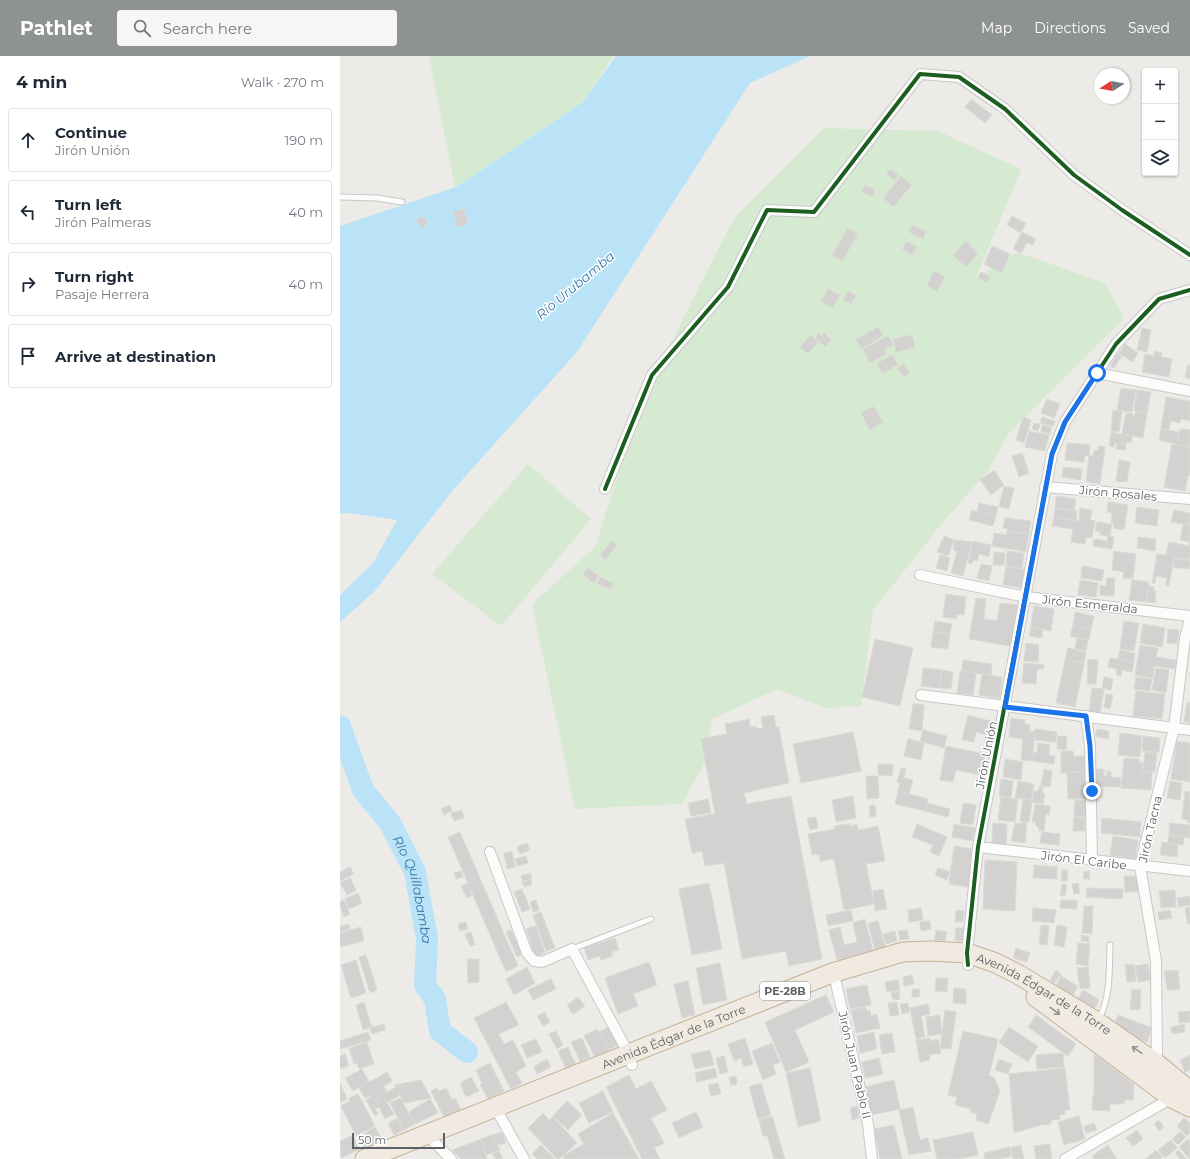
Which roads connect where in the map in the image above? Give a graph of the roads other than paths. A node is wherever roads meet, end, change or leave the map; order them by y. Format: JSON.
{"nodes":[{"id":1,"x":340,"y":197,"type":"edge"},
{"id":2,"x":402,"y":202,"type":"dead end"},
{"id":3,"x":1190,"y":255,"type":"edge"},
{"id":4,"x":1190,"y":290,"type":"edge"},
{"id":5,"x":1097,"y":373,"type":"junction"},
{"id":6,"x":1190,"y":391,"type":"edge"},
{"id":7,"x":1045,"y":487,"type":"junction"},
{"id":8,"x":605,"y":489,"type":"dead end"},
{"id":9,"x":1190,"y":499,"type":"edge"},
{"id":10,"x":920,"y":575,"type":"dead end"},
{"id":11,"x":1026,"y":597,"type":"junction"},
{"id":12,"x":1190,"y":616,"type":"edge"},
{"id":13,"x":1190,"y":619,"type":"edge"},
{"id":14,"x":921,"y":695,"type":"dead end"},
{"id":15,"x":1005,"y":707,"type":"junction"},
{"id":16,"x":1086,"y":716,"type":"junction"},
{"id":17,"x":1174,"y":728,"type":"junction"},
{"id":18,"x":1190,"y":730,"type":"edge"},
{"id":19,"x":978,"y":847,"type":"junction"},
{"id":20,"x":490,"y":852,"type":"dead end"},
{"id":21,"x":1092,"y":860,"type":"junction"},
{"id":22,"x":1140,"y":866,"type":"junction"},
{"id":23,"x":1190,"y":871,"type":"edge"},
{"id":24,"x":652,"y":919,"type":"dead end"},
{"id":25,"x":1110,"y":945,"type":"dead end"},
{"id":26,"x":572,"y":949,"type":"junction"},
{"id":27,"x":968,"y":959,"type":"junction"},
{"id":28,"x":834,"y":978,"type":"junction"},
{"id":29,"x":1098,"y":1022,"type":"junction"},
{"id":30,"x":630,"y":1059,"type":"junction"},
{"id":31,"x":1157,"y":1064,"type":"junction"},
{"id":32,"x":1182,"y":1086,"type":"edge"},
{"id":33,"x":1190,"y":1107,"type":"edge"},
{"id":34,"x":500,"y":1116,"type":"junction"},
{"id":35,"x":434,"y":1142,"type":"junction"},
{"id":36,"x":365,"y":1159,"type":"edge"},
{"id":37,"x":394,"y":1159,"type":"edge"},
{"id":38,"x":451,"y":1159,"type":"edge"},
{"id":39,"x":524,"y":1159,"type":"edge"},
{"id":40,"x":872,"y":1159,"type":"edge"},
{"id":41,"x":1065,"y":1159,"type":"edge"}],
"edges":[{"from":1,"to":2,"type":"lane"},
{"from":3,"to":8,"type":"street"},
{"from":4,"to":5,"type":"street","name":"Jirón Unión"},
{"from":5,"to":6,"type":"street"},
{"from":5,"to":7,"type":"street","name":"Jirón Unión"},
{"from":7,"to":9,"type":"street","name":"Jirón Rosales"},
{"from":7,"to":11,"type":"street","name":"Jirón Unión"},
{"from":10,"to":11,"type":"street","name":"Jirón Esmeralda"},
{"from":11,"to":12,"type":"street","name":"Jirón Esmeralda"},
{"from":11,"to":15,"type":"street","name":"Jirón Unión"},
{"from":13,"to":17,"type":"street","name":"Jirón Tacna"},
{"from":14,"to":15,"type":"street"},
{"from":15,"to":16,"type":"street"},
{"from":15,"to":19,"type":"street","name":"Jirón Unión"},
{"from":16,"to":17,"type":"street"},
{"from":16,"to":21,"type":"street"},
{"from":17,"to":18,"type":"street"},
{"from":17,"to":22,"type":"street","name":"Jirón Tacna"},
{"from":19,"to":21,"type":"street","name":"Jirón El Caribe"},
{"from":19,"to":27,"type":"street","name":"Jirón Unión"},
{"from":20,"to":26,"type":"street"},
{"from":21,"to":22,"type":"street","name":"Jirón El Caribe"},
{"from":22,"to":23,"type":"street","name":"Jirón El Caribe"},
{"from":22,"to":31,"type":"street","name":"Jirón Tacna"},
{"from":24,"to":26,"type":"lane"},
{"from":25,"to":29,"type":"lane"},
{"from":26,"to":30,"type":"street"},
{"from":27,"to":28,"type":"highway","name":"Avenida Édgar de la Torre","number":"PE-28B"},
{"from":27,"to":29,"type":"highway","name":"Avenida Édgar de la Torre","number":"PE-28B"},
{"from":27,"to":32,"type":"highway","name":"Avenida Édgar de la Torre","number":"PE-28B","one_way":true},
{"from":28,"to":30,"type":"highway","name":"Avenida Édgar de la Torre","number":"PE-28B"},
{"from":28,"to":40,"type":"street","name":"Jirón Juan Pablo II"},
{"from":31,"to":29,"type":"highway","name":"Avenida Édgar de la Torre","number":"PE-28B","one_way":true},
{"from":30,"to":34,"type":"highway","name":"Avenida Édgar de la Torre","number":"PE-28B"},
{"from":30,"to":36,"type":"highway","name":"Avenida Édgar de la Torre","number":"PE-28B"},
{"from":31,"to":32,"type":"highway","name":"Avenida Édgar de la Torre","number":"PE-28B"},
{"from":32,"to":33,"type":"highway","name":"Avenida Édgar de la Torre","number":"PE-28B"},
{"from":32,"to":41,"type":"street"},
{"from":34,"to":35,"type":"highway","name":"Avenida Édgar de la Torre","number":"PE-28B"},
{"from":34,"to":39,"type":"street"},
{"from":35,"to":37,"type":"highway","name":"Avenida Édgar de la Torre","number":"PE-28B"},
{"from":35,"to":38,"type":"street"}]}
